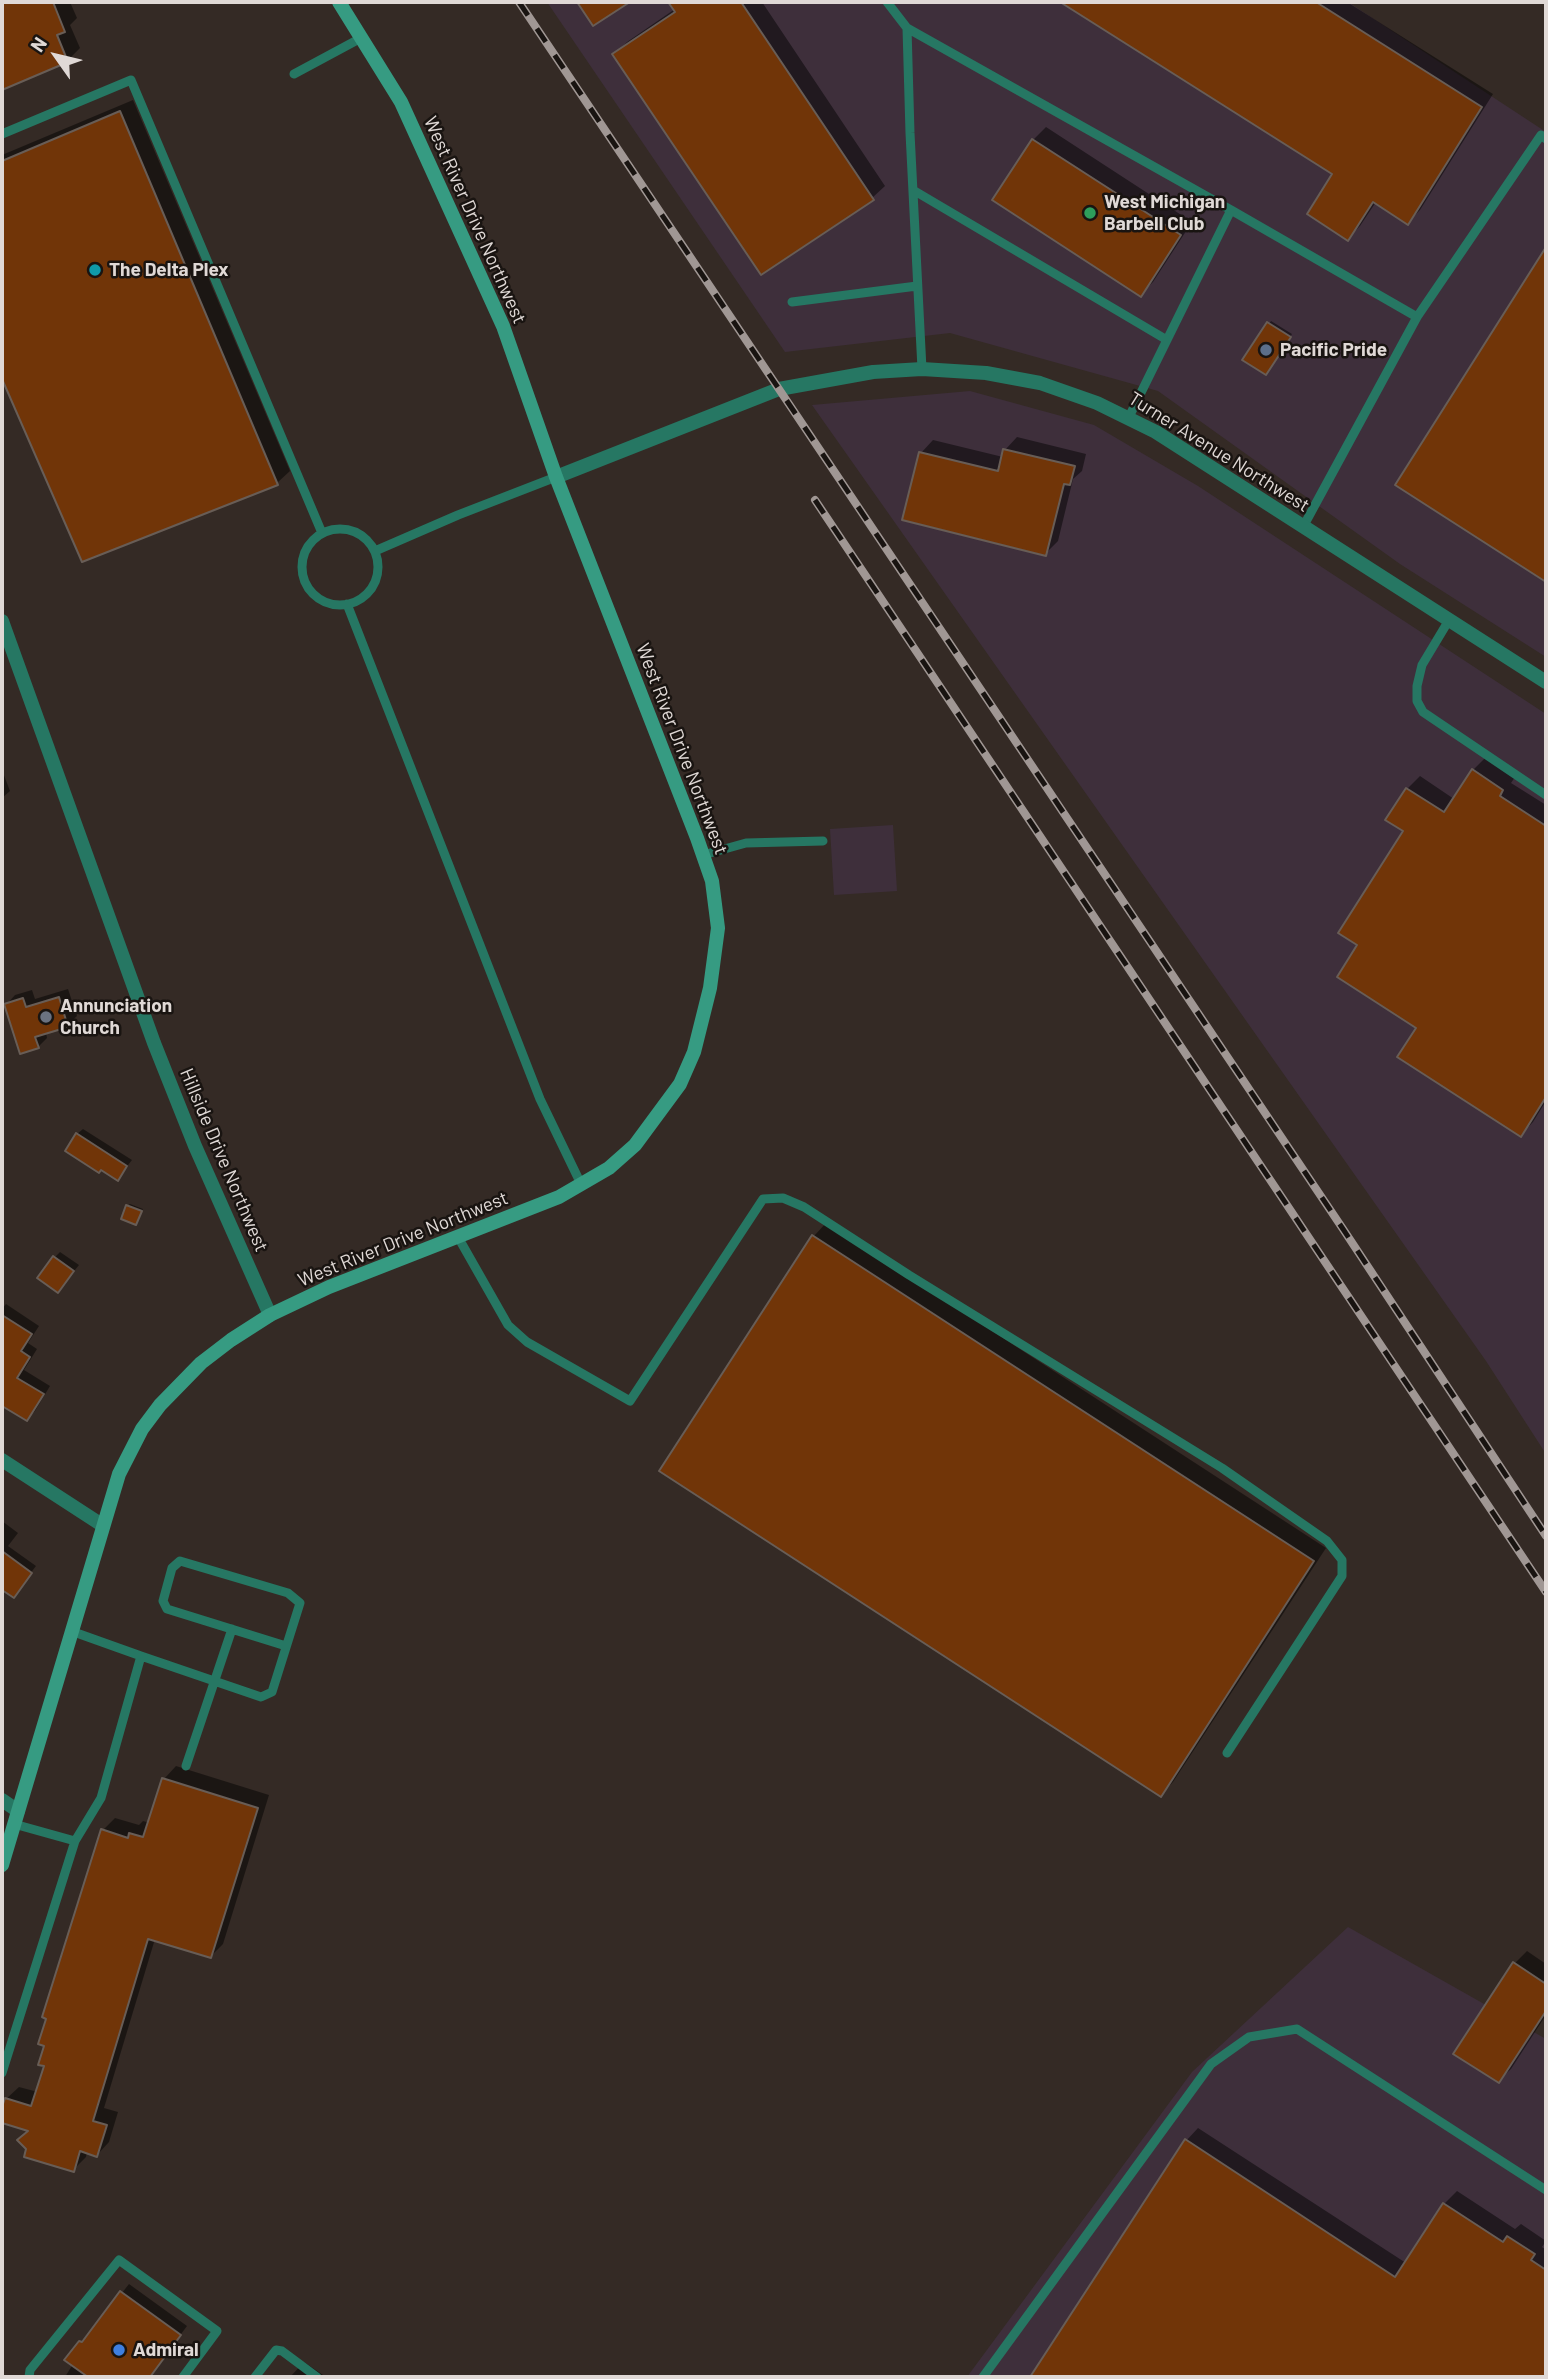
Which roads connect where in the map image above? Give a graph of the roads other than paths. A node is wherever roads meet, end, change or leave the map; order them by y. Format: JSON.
{"nodes":[{"id":1,"x":339,"y":2,"type":"edge"},
{"id":2,"x":887,"y":2,"type":"edge"},
{"id":3,"x":907,"y":28,"type":"junction"},
{"id":4,"x":361,"y":38,"type":"junction"},
{"id":5,"x":294,"y":74,"type":"dead end"},
{"id":6,"x":2,"y":134,"type":"edge"},
{"id":7,"x":1546,"y":139,"type":"edge"},
{"id":8,"x":913,"y":190,"type":"junction"},
{"id":9,"x":1231,"y":210,"type":"junction"},
{"id":10,"x":917,"y":286,"type":"junction"},
{"id":11,"x":792,"y":302,"type":"dead end"},
{"id":12,"x":1417,"y":317,"type":"junction"},
{"id":13,"x":1167,"y":340,"type":"junction"},
{"id":14,"x":922,"y":369,"type":"junction"},
{"id":15,"x":1129,"y":417,"type":"junction"},
{"id":16,"x":556,"y":477,"type":"junction"},
{"id":17,"x":1303,"y":527,"type":"junction"},
{"id":18,"x":322,"y":533,"type":"junction"},
{"id":19,"x":375,"y":551,"type":"junction"},
{"id":20,"x":347,"y":604,"type":"junction"},
{"id":21,"x":1449,"y":620,"type":"junction"},
{"id":22,"x":2,"y":621,"type":"edge"},
{"id":23,"x":1546,"y":682,"type":"edge"},
{"id":24,"x":1546,"y":796,"type":"edge"},
{"id":25,"x":824,"y":841,"type":"dead end"},
{"id":26,"x":703,"y":855,"type":"junction"},
{"id":27,"x":581,"y":1184,"type":"junction"},
{"id":28,"x":458,"y":1237,"type":"junction"},
{"id":29,"x":270,"y":1315,"type":"junction"},
{"id":30,"x":2,"y":1460,"type":"edge"},
{"id":31,"x":102,"y":1525,"type":"junction"},
{"id":32,"x":232,"y":1629,"type":"junction"},
{"id":33,"x":71,"y":1631,"type":"junction"},
{"id":34,"x":286,"y":1646,"type":"junction"},
{"id":35,"x":141,"y":1656,"type":"junction"},
{"id":36,"x":215,"y":1681,"type":"junction"},
{"id":37,"x":1227,"y":1753,"type":"dead end"},
{"id":38,"x":186,"y":1766,"type":"dead end"},
{"id":39,"x":2,"y":1800,"type":"edge"},
{"id":40,"x":16,"y":1817,"type":"junction"},
{"id":41,"x":75,"y":1841,"type":"junction"},
{"id":42,"x":2,"y":1865,"type":"edge"},
{"id":43,"x":2,"y":2073,"type":"edge"},
{"id":44,"x":1546,"y":2190,"type":"edge"},
{"id":45,"x":29,"y":2377,"type":"edge"},
{"id":46,"x":183,"y":2377,"type":"edge"},
{"id":47,"x":256,"y":2377,"type":"edge"},
{"id":48,"x":317,"y":2377,"type":"edge"},
{"id":49,"x":983,"y":2377,"type":"edge"}],
"edges":[{"from":1,"to":4,"type":"main road","name":"West River Drive Northwest"},
{"from":2,"to":3,"type":"lane"},
{"from":3,"to":8,"type":"lane"},
{"from":3,"to":9,"type":"lane"},
{"from":4,"to":5,"type":"lane"},
{"from":4,"to":16,"type":"main road","name":"West River Drive Northwest"},
{"from":6,"to":18,"type":"lane"},
{"from":7,"to":12,"type":"lane"},
{"from":8,"to":10,"type":"lane"},
{"from":8,"to":13,"type":"lane"},
{"from":9,"to":12,"type":"lane"},
{"from":9,"to":13,"type":"lane"},
{"from":10,"to":11,"type":"lane"},
{"from":10,"to":14,"type":"lane"},
{"from":12,"to":17,"type":"lane"},
{"from":13,"to":15,"type":"lane"},
{"from":14,"to":15,"type":"street","name":"Turner Avenue Northwest"},
{"from":14,"to":16,"type":"street","name":"Turner Avenue Northwest"},
{"from":15,"to":17,"type":"street","name":"Turner Avenue Northwest"},
{"from":16,"to":19,"type":"lane"},
{"from":16,"to":26,"type":"main road","name":"West River Drive Northwest"},
{"from":17,"to":21,"type":"street","name":"Turner Avenue Northwest"},
{"from":18,"to":19,"type":"lane"},
{"from":18,"to":20,"type":"lane"},
{"from":19,"to":20,"type":"lane"},
{"from":20,"to":27,"type":"lane"},
{"from":21,"to":23,"type":"street","name":"Turner Avenue Northwest"},
{"from":21,"to":24,"type":"lane"},
{"from":22,"to":29,"type":"street","name":"Hillside Drive Northwest"},
{"from":25,"to":26,"type":"lane"},
{"from":26,"to":27,"type":"main road","name":"West River Drive Northwest"},
{"from":27,"to":28,"type":"main road","name":"West River Drive Northwest"},
{"from":28,"to":29,"type":"main road","name":"West River Drive Northwest"},
{"from":28,"to":37,"type":"lane"},
{"from":29,"to":31,"type":"main road"},
{"from":30,"to":31,"type":"street"},
{"from":31,"to":33,"type":"main road"},
{"from":32,"to":34,"type":"lane"},
{"from":32,"to":34,"type":"lane"},
{"from":32,"to":36,"type":"lane"},
{"from":33,"to":35,"type":"lane"},
{"from":33,"to":40,"type":"main road"},
{"from":34,"to":36,"type":"lane"},
{"from":35,"to":36,"type":"lane"},
{"from":35,"to":41,"type":"lane"},
{"from":36,"to":38,"type":"lane"},
{"from":39,"to":40,"type":"street"},
{"from":40,"to":41,"type":"lane"},
{"from":40,"to":42,"type":"main road"},
{"from":41,"to":43,"type":"lane"},
{"from":44,"to":49,"type":"lane"},
{"from":45,"to":46,"type":"lane"},
{"from":47,"to":48,"type":"lane"}]}
